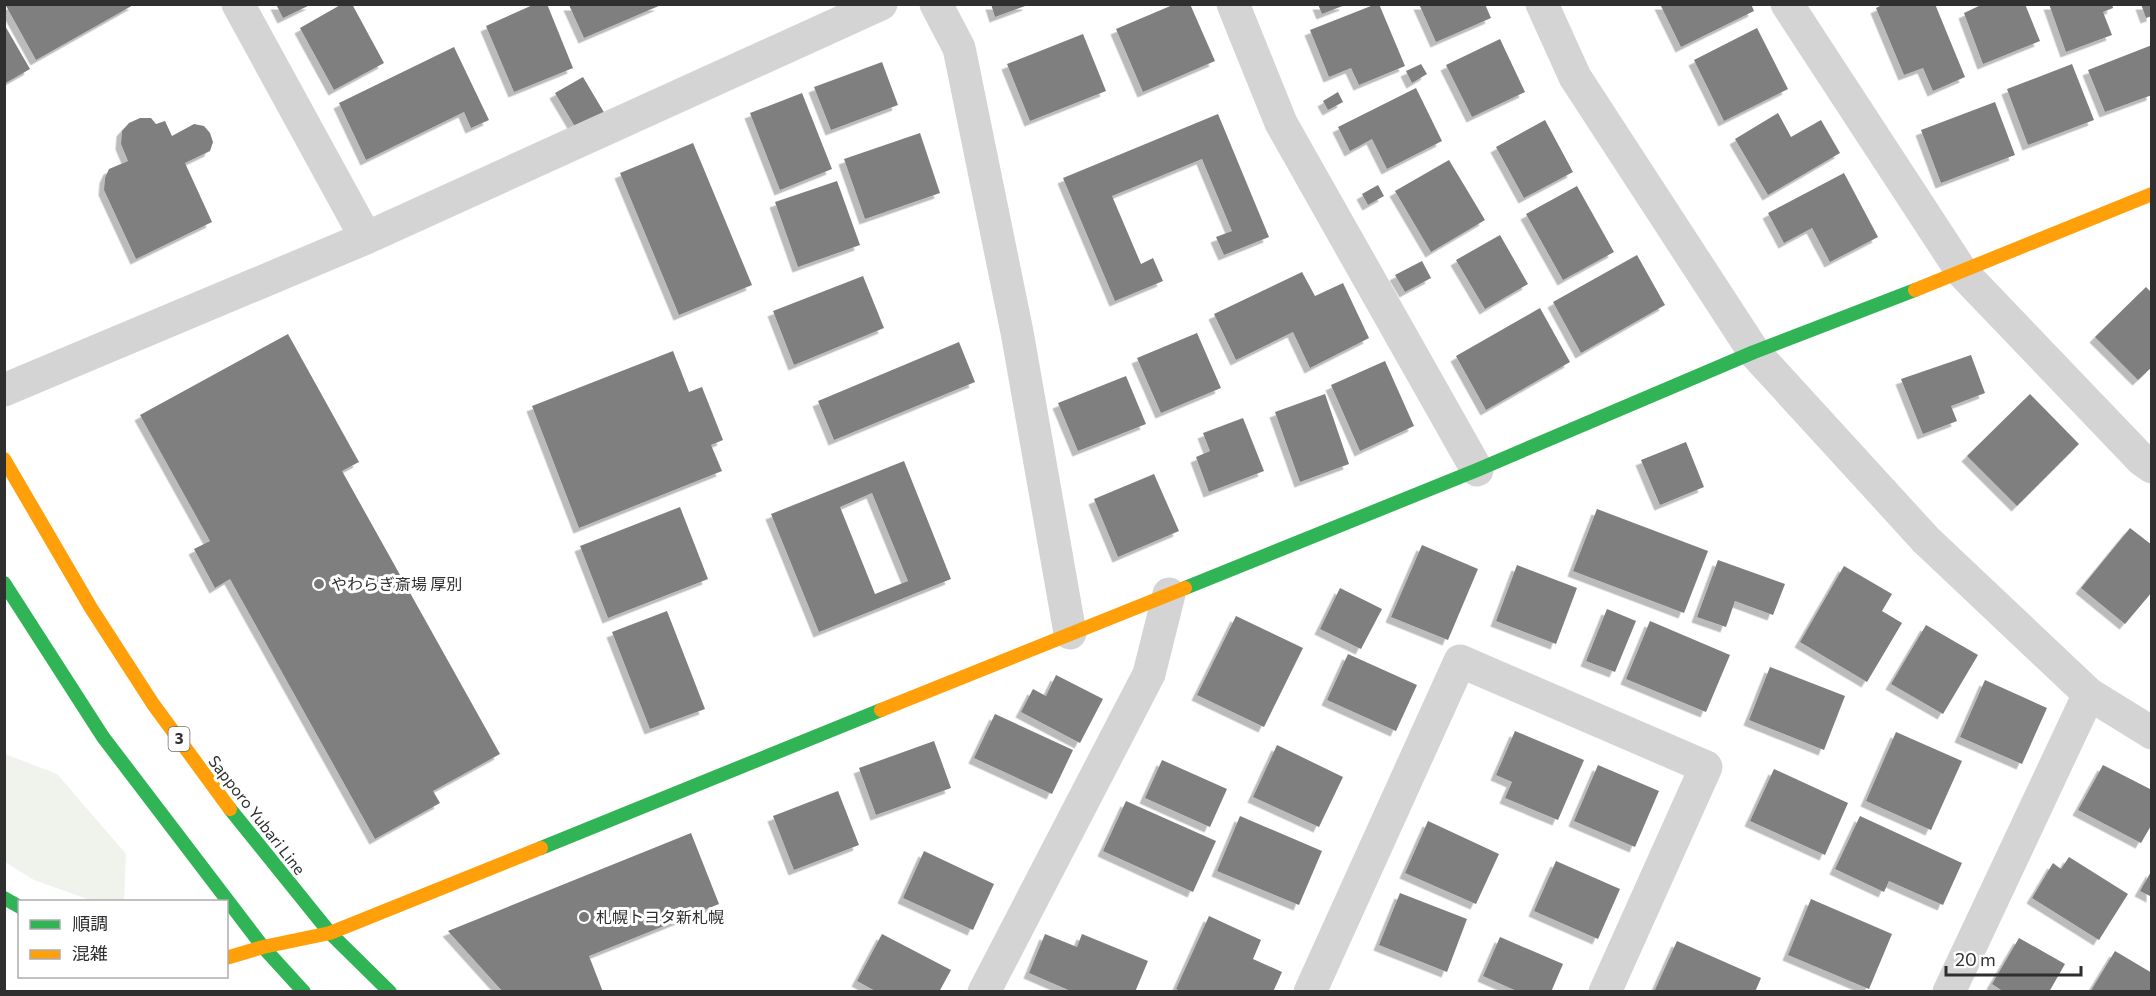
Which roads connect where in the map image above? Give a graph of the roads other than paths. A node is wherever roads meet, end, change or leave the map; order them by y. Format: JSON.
{"nodes":[{"id":1,"x":238,"y":4,"type":"edge"},
{"id":2,"x":881,"y":4,"type":"edge"},
{"id":3,"x":936,"y":4,"type":"edge"},
{"id":4,"x":1233,"y":4,"type":"edge"},
{"id":5,"x":1542,"y":4,"type":"edge"},
{"id":6,"x":1796,"y":7,"type":"edge"},
{"id":7,"x":2151,"y":194,"type":"edge"},
{"id":8,"x":366,"y":238,"type":"junction"},
{"id":9,"x":1962,"y":272,"type":"junction"},
{"id":10,"x":1754,"y":352,"type":"junction"},
{"id":11,"x":4,"y":390,"type":"edge"},
{"id":12,"x":4,"y":459,"type":"edge"},
{"id":13,"x":2151,"y":467,"type":"edge"},
{"id":14,"x":1477,"y":470,"type":"junction"},
{"id":15,"x":4,"y":583,"type":"edge"},
{"id":16,"x":1169,"y":594,"type":"junction"},
{"id":17,"x":1070,"y":633,"type":"junction"},
{"id":18,"x":2089,"y":694,"type":"junction"},
{"id":19,"x":2151,"y":733,"type":"edge"},
{"id":20,"x":4,"y":898,"type":"edge"},
{"id":21,"x":227,"y":900,"type":"edge"},
{"id":22,"x":228,"y":901,"type":"edge"},
{"id":23,"x":18,"y":906,"type":"edge"},
{"id":24,"x":330,"y":933,"type":"junction"},
{"id":25,"x":263,"y":947,"type":"junction"},
{"id":26,"x":228,"y":957,"type":"edge"},
{"id":27,"x":304,"y":992,"type":"edge"},
{"id":28,"x":390,"y":992,"type":"edge"},
{"id":29,"x":984,"y":992,"type":"edge"},
{"id":30,"x":1310,"y":992,"type":"edge"},
{"id":31,"x":1605,"y":992,"type":"edge"},
{"id":32,"x":1949,"y":992,"type":"edge"}],
"edges":[{"from":1,"to":8,"type":"street"},
{"from":2,"to":8,"type":"street"},
{"from":3,"to":17,"type":"street"},
{"from":4,"to":14,"type":"street"},
{"from":5,"to":10,"type":"street"},
{"from":6,"to":9,"type":"street"},
{"from":7,"to":9,"type":"street"},
{"from":8,"to":11,"type":"street"},
{"from":9,"to":10,"type":"street"},
{"from":9,"to":13,"type":"street"},
{"from":10,"to":14,"type":"street"},
{"from":10,"to":18,"type":"street"},
{"from":12,"to":24,"type":"street","name":"Sapporo Yubari Line","number":"3"},
{"from":14,"to":16,"type":"street"},
{"from":15,"to":21,"type":"street"},
{"from":16,"to":17,"type":"street"},
{"from":16,"to":29,"type":"street"},
{"from":17,"to":24,"type":"street"},
{"from":18,"to":19,"type":"street"},
{"from":18,"to":32,"type":"street"},
{"from":20,"to":23,"type":"street"},
{"from":22,"to":25,"type":"street"},
{"from":24,"to":25,"type":"street"},
{"from":24,"to":28,"type":"street","name":"Sapporo Yubari Line","number":"3"},
{"from":25,"to":26,"type":"street"},
{"from":25,"to":27,"type":"street"},
{"from":30,"to":31,"type":"street"}]}
